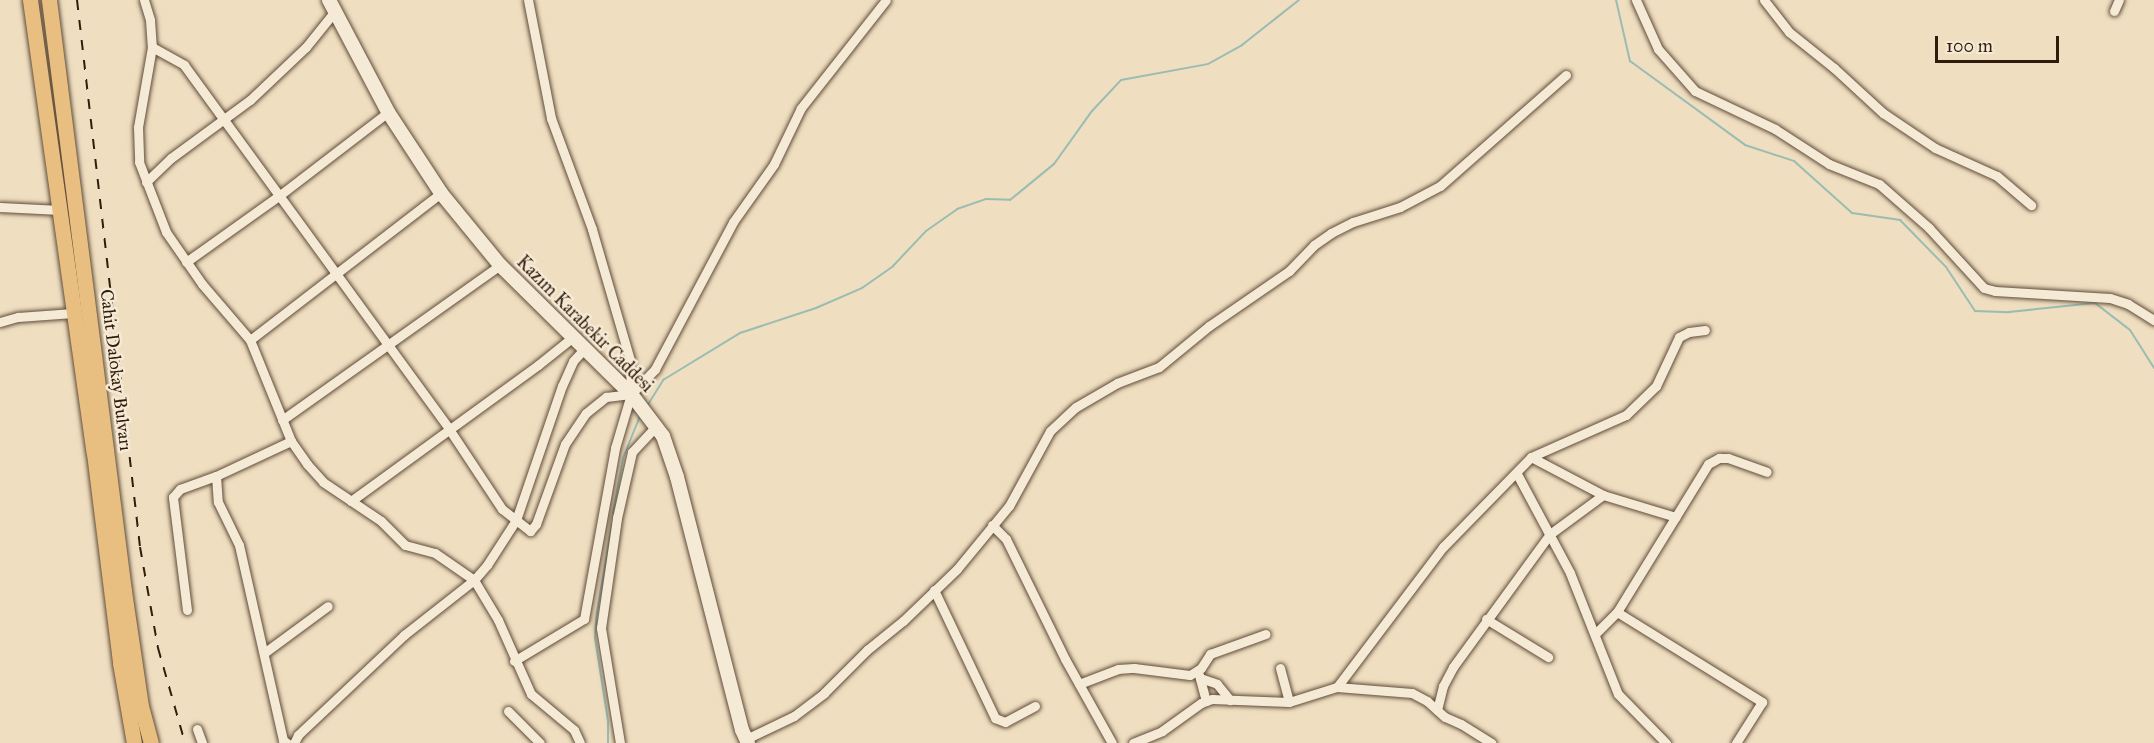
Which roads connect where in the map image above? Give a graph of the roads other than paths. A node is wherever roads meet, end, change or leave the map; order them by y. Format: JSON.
{"nodes":[{"id":1,"x":30,"y":0,"type":"edge"},
{"id":2,"x":49,"y":0,"type":"edge"},
{"id":3,"x":144,"y":0,"type":"edge"},
{"id":4,"x":528,"y":0,"type":"edge"},
{"id":5,"x":873,"y":0,"type":"edge"},
{"id":6,"x":885,"y":0,"type":"edge"},
{"id":7,"x":1636,"y":0,"type":"edge"},
{"id":8,"x":1764,"y":0,"type":"edge"},
{"id":9,"x":2119,"y":0,"type":"edge"},
{"id":10,"x":332,"y":6,"type":"edge"},
{"id":11,"x":879,"y":11,"type":"junction"},
{"id":12,"x":2114,"y":11,"type":"dead end"},
{"id":13,"x":152,"y":47,"type":"junction"},
{"id":14,"x":1566,"y":75,"type":"dead end"},
{"id":15,"x":388,"y":112,"type":"junction"},
{"id":16,"x":224,"y":119,"type":"junction"},
{"id":17,"x":146,"y":183,"type":"junction"},
{"id":18,"x":441,"y":193,"type":"junction"},
{"id":19,"x":280,"y":195,"type":"junction"},
{"id":20,"x":2031,"y":205,"type":"dead end"},
{"id":21,"x":0,"y":207,"type":"edge"},
{"id":22,"x":60,"y":210,"type":"junction"},
{"id":23,"x":186,"y":262,"type":"junction"},
{"id":24,"x":500,"y":265,"type":"junction"},
{"id":25,"x":336,"y":273,"type":"junction"},
{"id":26,"x":73,"y":313,"type":"junction"},
{"id":27,"x":2154,"y":320,"type":"edge"},
{"id":28,"x":0,"y":322,"type":"edge"},
{"id":29,"x":1705,"y":330,"type":"dead end"},
{"id":30,"x":573,"y":336,"type":"junction"},
{"id":31,"x":250,"y":340,"type":"junction"},
{"id":32,"x":387,"y":345,"type":"junction"},
{"id":33,"x":585,"y":348,"type":"junction"},
{"id":34,"x":639,"y":404,"type":"junction"},
{"id":35,"x":282,"y":420,"type":"junction"},
{"id":36,"x":656,"y":426,"type":"junction"},
{"id":37,"x":449,"y":429,"type":"junction"},
{"id":38,"x":291,"y":441,"type":"junction"},
{"id":39,"x":1531,"y":457,"type":"junction"},
{"id":40,"x":1767,"y":472,"type":"dead end"},
{"id":41,"x":1517,"y":474,"type":"junction"},
{"id":42,"x":216,"y":476,"type":"junction"},
{"id":43,"x":1603,"y":495,"type":"junction"},
{"id":44,"x":351,"y":501,"type":"junction"},
{"id":45,"x":1676,"y":517,"type":"junction"},
{"id":46,"x":516,"y":520,"type":"junction"},
{"id":47,"x":992,"y":525,"type":"junction"},
{"id":48,"x":1550,"y":534,"type":"junction"},
{"id":49,"x":474,"y":580,"type":"junction"},
{"id":50,"x":934,"y":590,"type":"junction"},
{"id":51,"x":328,"y":606,"type":"dead end"},
{"id":52,"x":187,"y":610,"type":"dead end"},
{"id":53,"x":1617,"y":612,"type":"junction"},
{"id":54,"x":1486,"y":619,"type":"junction"},
{"id":55,"x":1596,"y":633,"type":"junction"},
{"id":56,"x":1266,"y":634,"type":"dead end"},
{"id":57,"x":264,"y":652,"type":"junction"},
{"id":58,"x":1548,"y":657,"type":"dead end"},
{"id":59,"x":514,"y":661,"type":"junction"},
{"id":60,"x":1280,"y":668,"type":"dead end"},
{"id":61,"x":1198,"y":675,"type":"junction"},
{"id":62,"x":1079,"y":684,"type":"junction"},
{"id":63,"x":1337,"y":687,"type":"junction"},
{"id":64,"x":1230,"y":700,"type":"junction"},
{"id":65,"x":1206,"y":701,"type":"junction"},
{"id":66,"x":1289,"y":702,"type":"junction"},
{"id":67,"x":1035,"y":706,"type":"dead end"},
{"id":68,"x":1437,"y":710,"type":"junction"},
{"id":69,"x":508,"y":711,"type":"dead end"},
{"id":70,"x":196,"y":729,"type":"dead end"},
{"id":71,"x":747,"y":741,"type":"edge"},
{"id":72,"x":134,"y":743,"type":"edge"},
{"id":73,"x":151,"y":743,"type":"edge"},
{"id":74,"x":202,"y":743,"type":"edge"},
{"id":75,"x":287,"y":743,"type":"edge"},
{"id":76,"x":294,"y":743,"type":"edge"},
{"id":77,"x":540,"y":743,"type":"edge"},
{"id":78,"x":580,"y":743,"type":"edge"},
{"id":79,"x":620,"y":743,"type":"edge"},
{"id":80,"x":1112,"y":743,"type":"edge"},
{"id":81,"x":1133,"y":743,"type":"edge"},
{"id":82,"x":1491,"y":743,"type":"edge"},
{"id":83,"x":1666,"y":743,"type":"edge"},
{"id":84,"x":1736,"y":743,"type":"edge"}],
"edges":[{"from":1,"to":22,"type":"main road","name":"Cahit Dalokay Bulvarı"},
{"from":2,"to":73,"type":"main road","name":"Cahit Dalokay Bulvarı"},
{"from":3,"to":13,"type":"street"},
{"from":4,"to":34,"type":"street"},
{"from":5,"to":11,"type":"street"},
{"from":6,"to":11,"type":"street"},
{"from":7,"to":27,"type":"street"},
{"from":8,"to":20,"type":"street"},
{"from":9,"to":12,"type":"street"},
{"from":10,"to":15,"type":"street","name":"Kazım Karabekir Caddesi"},
{"from":10,"to":16,"type":"street"},
{"from":11,"to":34,"type":"street"},
{"from":13,"to":16,"type":"street"},
{"from":13,"to":17,"type":"street"},
{"from":14,"to":47,"type":"street"},
{"from":15,"to":18,"type":"street","name":"Kazım Karabekir Caddesi"},
{"from":15,"to":19,"type":"street"},
{"from":16,"to":17,"type":"street"},
{"from":16,"to":19,"type":"street"},
{"from":17,"to":23,"type":"street"},
{"from":18,"to":24,"type":"street","name":"Kazım Karabekir Caddesi"},
{"from":18,"to":25,"type":"street"},
{"from":19,"to":23,"type":"street"},
{"from":19,"to":25,"type":"street"},
{"from":21,"to":22,"type":"street"},
{"from":22,"to":26,"type":"main road","name":"Cahit Dalokay Bulvarı"},
{"from":23,"to":31,"type":"street"},
{"from":24,"to":30,"type":"street","name":"Kazım Karabekir Caddesi"},
{"from":24,"to":32,"type":"street"},
{"from":25,"to":31,"type":"street"},
{"from":25,"to":32,"type":"street"},
{"from":26,"to":28,"type":"street"},
{"from":26,"to":72,"type":"main road","name":"Cahit Dalokay Bulvarı"},
{"from":29,"to":39,"type":"street"},
{"from":30,"to":33,"type":"street","name":"Kazım Karabekir Caddesi"},
{"from":30,"to":37,"type":"street"},
{"from":31,"to":35,"type":"street"},
{"from":32,"to":35,"type":"street"},
{"from":32,"to":37,"type":"street"},
{"from":33,"to":34,"type":"street","name":"Kazım Karabekir Caddesi"},
{"from":33,"to":46,"type":"street"},
{"from":34,"to":36,"type":"street","name":"Kazım Karabekir Caddesi"},
{"from":34,"to":46,"type":"street"},
{"from":34,"to":59,"type":"street"},
{"from":35,"to":38,"type":"street"},
{"from":36,"to":71,"type":"street","name":"Kazım Karabekir Caddesi"},
{"from":36,"to":79,"type":"street"},
{"from":37,"to":44,"type":"street"},
{"from":37,"to":46,"type":"street"},
{"from":38,"to":42,"type":"street"},
{"from":38,"to":44,"type":"street"},
{"from":39,"to":41,"type":"street"},
{"from":39,"to":43,"type":"street"},
{"from":40,"to":45,"type":"street"},
{"from":41,"to":48,"type":"street"},
{"from":41,"to":63,"type":"street"},
{"from":42,"to":52,"type":"street"},
{"from":42,"to":57,"type":"street"},
{"from":43,"to":45,"type":"street"},
{"from":43,"to":48,"type":"street"},
{"from":44,"to":49,"type":"street"},
{"from":45,"to":53,"type":"street"},
{"from":46,"to":49,"type":"street"},
{"from":47,"to":50,"type":"street"},
{"from":47,"to":62,"type":"street"},
{"from":48,"to":54,"type":"street"},
{"from":48,"to":55,"type":"street"},
{"from":49,"to":59,"type":"street"},
{"from":49,"to":76,"type":"street"},
{"from":50,"to":67,"type":"street"},
{"from":50,"to":71,"type":"street"},
{"from":51,"to":57,"type":"street"},
{"from":53,"to":55,"type":"street"},
{"from":53,"to":84,"type":"street"},
{"from":54,"to":58,"type":"street"},
{"from":54,"to":68,"type":"street"},
{"from":55,"to":83,"type":"street"},
{"from":56,"to":61,"type":"street"},
{"from":57,"to":75,"type":"street"},
{"from":59,"to":78,"type":"street"},
{"from":60,"to":66,"type":"street"},
{"from":61,"to":62,"type":"street"},
{"from":61,"to":64,"type":"street"},
{"from":61,"to":65,"type":"street"},
{"from":62,"to":80,"type":"street"},
{"from":63,"to":66,"type":"street"},
{"from":63,"to":68,"type":"street"},
{"from":64,"to":65,"type":"street"},
{"from":64,"to":66,"type":"street"},
{"from":65,"to":81,"type":"street"},
{"from":68,"to":82,"type":"street"},
{"from":69,"to":77,"type":"street"},
{"from":70,"to":74,"type":"street"}]}
